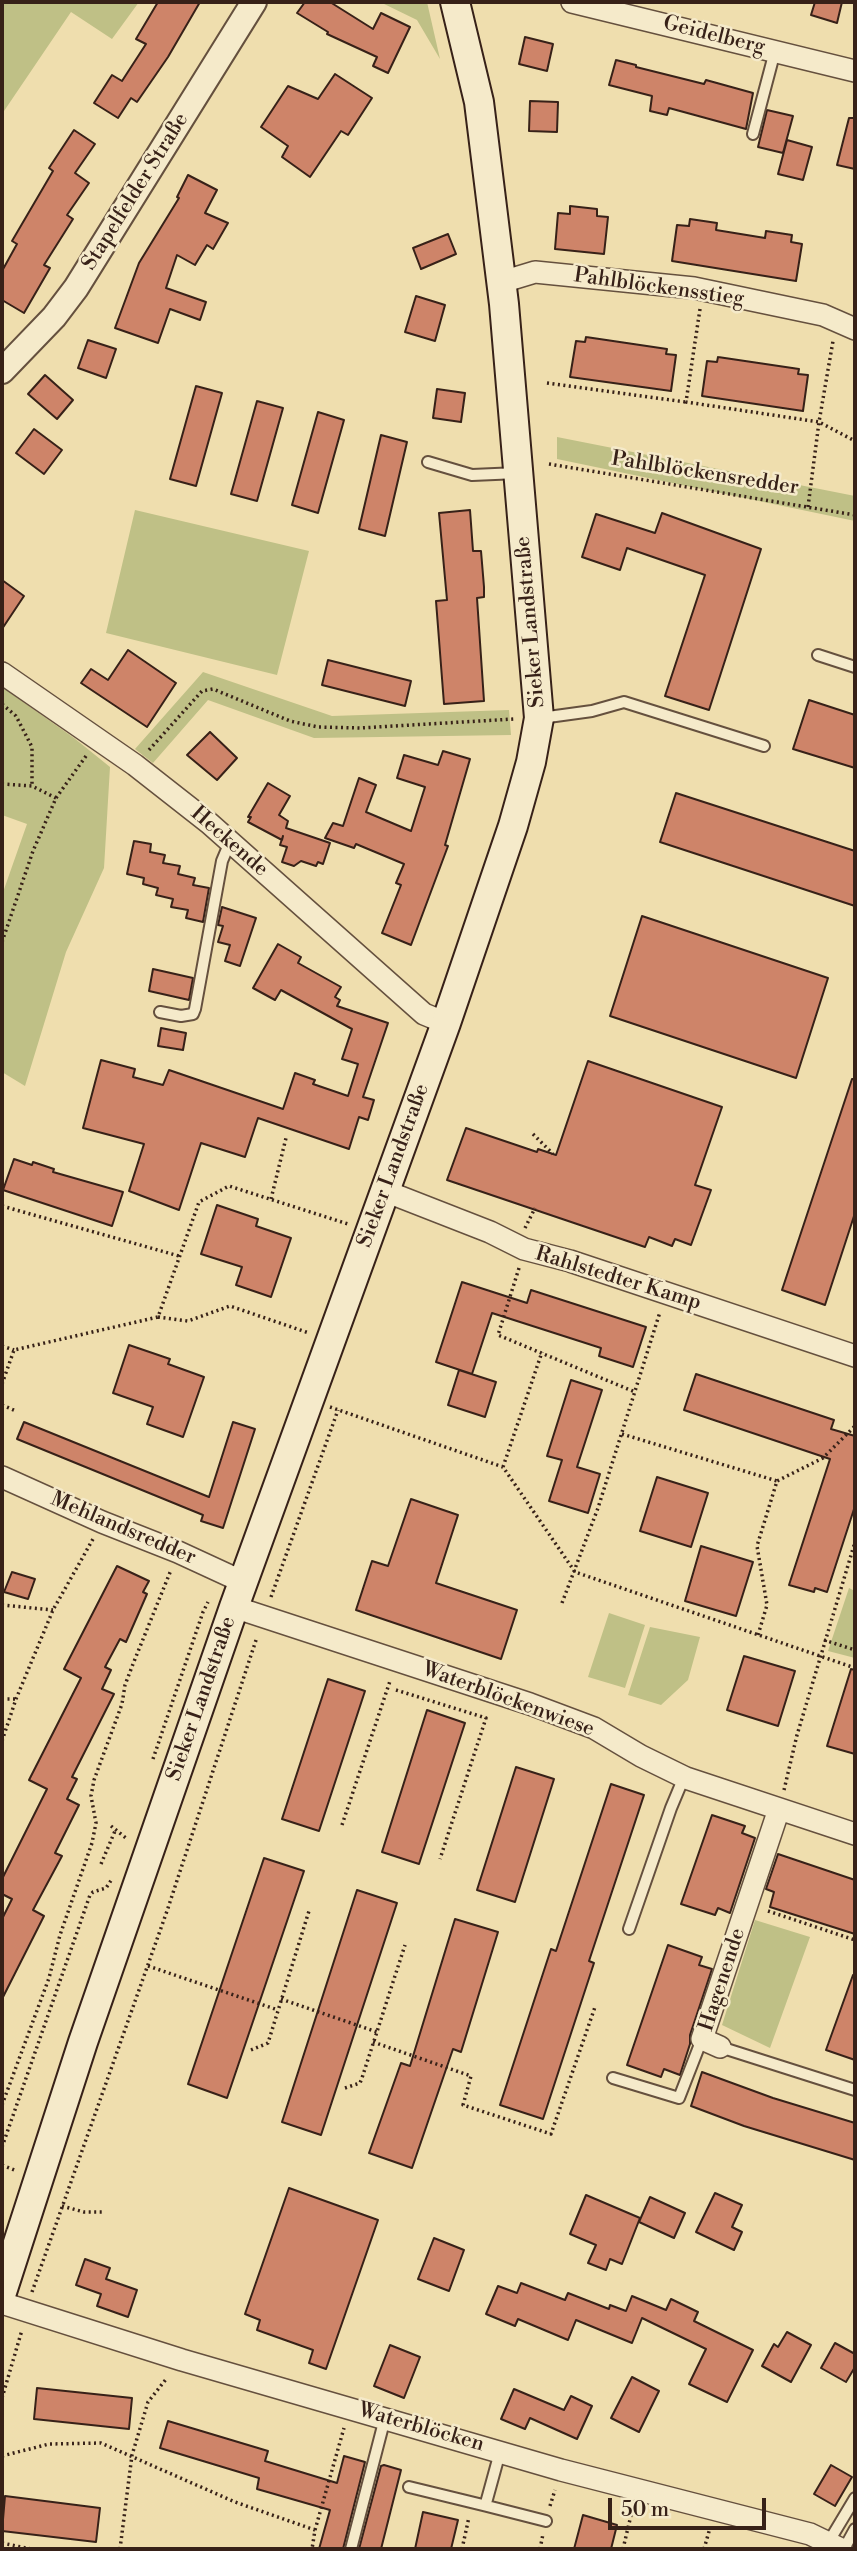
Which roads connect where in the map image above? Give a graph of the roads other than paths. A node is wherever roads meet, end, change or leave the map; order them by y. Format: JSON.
{"nodes":[{"id":1,"x":254,"y":2,"type":"edge"},
{"id":2,"x":455,"y":2,"type":"edge"},
{"id":3,"x":572,"y":2,"type":"edge"},
{"id":4,"x":775,"y":51,"type":"junction"},
{"id":5,"x":855,"y":71,"type":"edge"},
{"id":6,"x":753,"y":134,"type":"dead end"},
{"id":7,"x":502,"y":282,"type":"junction"},
{"id":8,"x":846,"y":325,"type":"edge"},
{"id":9,"x":2,"y":371,"type":"edge"},
{"id":10,"x":428,"y":463,"type":"dead end"},
{"id":11,"x":518,"y":472,"type":"junction"},
{"id":12,"x":818,"y":655,"type":"dead end"},
{"id":13,"x":855,"y":667,"type":"edge"},
{"id":14,"x":2,"y":673,"type":"edge"},
{"id":15,"x":527,"y":719,"type":"junction"},
{"id":16,"x":764,"y":746,"type":"dead end"},
{"id":17,"x":230,"y":842,"type":"junction"},
{"id":18,"x":160,"y":1012,"type":"dead end"},
{"id":19,"x":446,"y":1023,"type":"junction"},
{"id":20,"x":385,"y":1191,"type":"junction"},
{"id":21,"x":855,"y":1356,"type":"edge"},
{"id":22,"x":2,"y":1476,"type":"edge"},
{"id":23,"x":239,"y":1595,"type":"junction"},
{"id":24,"x":684,"y":1777,"type":"junction"},
{"id":25,"x":779,"y":1809,"type":"junction"},
{"id":26,"x":855,"y":1834,"type":"edge"},
{"id":27,"x":629,"y":1929,"type":"dead end"},
{"id":28,"x":711,"y":2043,"type":"junction"},
{"id":29,"x":613,"y":2078,"type":"dead end"},
{"id":30,"x":855,"y":2090,"type":"edge"},
{"id":31,"x":2,"y":2292,"type":"edge"},
{"id":32,"x":2,"y":2303,"type":"edge"},
{"id":33,"x":385,"y":2418,"type":"junction"},
{"id":34,"x":500,"y":2452,"type":"junction"},
{"id":35,"x":409,"y":2487,"type":"dead end"},
{"id":36,"x":855,"y":2498,"type":"edge"},
{"id":37,"x":487,"y":2506,"type":"junction"},
{"id":38,"x":546,"y":2521,"type":"dead end"},
{"id":39,"x":855,"y":2529,"type":"edge"},
{"id":40,"x":838,"y":2547,"type":"edge"},
{"id":41,"x":352,"y":2549,"type":"edge"}],
"edges":[{"from":1,"to":9,"type":"street","name":"Stapelfelder Straße"},
{"from":2,"to":7,"type":"main road","name":"Sieker Landstraße"},
{"from":3,"to":4,"type":"street","name":"Geidelberg"},
{"from":4,"to":5,"type":"street","name":"Geidelberg"},
{"from":4,"to":6,"type":"lane"},
{"from":7,"to":8,"type":"street","name":"Pahlblöckensstieg"},
{"from":7,"to":11,"type":"main road","name":"Sieker Landstraße"},
{"from":10,"to":11,"type":"lane"},
{"from":11,"to":15,"type":"main road","name":"Sieker Landstraße"},
{"from":12,"to":13,"type":"lane"},
{"from":14,"to":17,"type":"street","name":"Heckende"},
{"from":15,"to":16,"type":"lane"},
{"from":15,"to":19,"type":"main road","name":"Sieker Landstraße"},
{"from":17,"to":18,"type":"lane"},
{"from":17,"to":19,"type":"street","name":"Heckende"},
{"from":19,"to":20,"type":"main road","name":"Sieker Landstraße"},
{"from":20,"to":21,"type":"street","name":"Rahlstedter Kamp"},
{"from":20,"to":23,"type":"main road","name":"Sieker Landstraße"},
{"from":22,"to":23,"type":"street","name":"Mehlandsredder"},
{"from":23,"to":24,"type":"street","name":"Waterblöckenwiese"},
{"from":23,"to":31,"type":"main road","name":"Sieker Landstraße"},
{"from":24,"to":25,"type":"street","name":"Waterblöckenwiese"},
{"from":24,"to":27,"type":"lane"},
{"from":25,"to":26,"type":"street","name":"Waterblöckenwiese"},
{"from":25,"to":28,"type":"street","name":"Hagenende"},
{"from":28,"to":29,"type":"lane"},
{"from":28,"to":30,"type":"lane","name":"Hagenende"},
{"from":32,"to":33,"type":"street","name":"Waterblöcken"},
{"from":33,"to":34,"type":"street","name":"Waterblöcken"},
{"from":33,"to":41,"type":"lane"},
{"from":34,"to":37,"type":"lane"},
{"from":34,"to":40,"type":"street","name":"Waterblöcken"},
{"from":35,"to":37,"type":"lane"},
{"from":36,"to":40,"type":"lane"},
{"from":37,"to":38,"type":"lane"},
{"from":39,"to":40,"type":"lane"}]}
